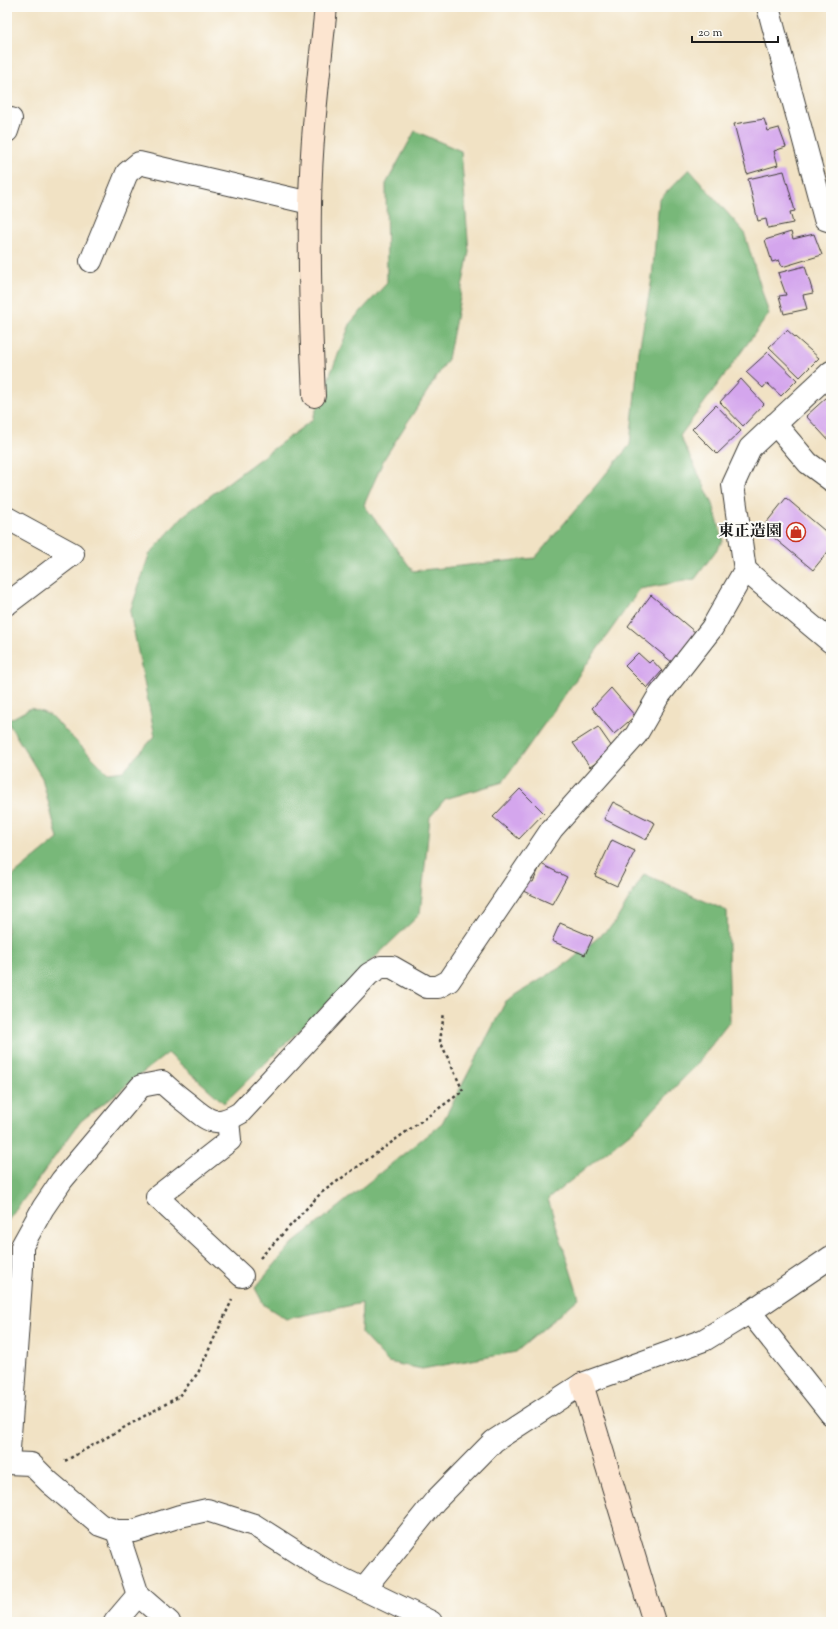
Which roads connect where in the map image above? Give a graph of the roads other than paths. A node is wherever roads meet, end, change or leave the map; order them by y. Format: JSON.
{"nodes":[{"id":1,"x":326,"y":7,"type":"edge"},
{"id":2,"x":768,"y":7,"type":"edge"},
{"id":3,"x":7,"y":119,"type":"edge"},
{"id":4,"x":7,"y":131,"type":"edge"},
{"id":5,"x":310,"y":203,"type":"junction"},
{"id":6,"x":831,"y":221,"type":"edge"},
{"id":7,"x":91,"y":262,"type":"dead end"},
{"id":8,"x":831,"y":372,"type":"edge"},
{"id":9,"x":314,"y":396,"type":"dead end"},
{"id":10,"x":775,"y":424,"type":"junction"},
{"id":11,"x":831,"y":480,"type":"edge"},
{"id":12,"x":7,"y":518,"type":"edge"},
{"id":13,"x":745,"y":570,"type":"junction"},
{"id":14,"x":7,"y":604,"type":"edge"},
{"id":15,"x":831,"y":642,"type":"edge"},
{"id":16,"x":228,"y":1120,"type":"junction"},
{"id":17,"x":831,"y":1257,"type":"edge"},
{"id":18,"x":242,"y":1276,"type":"road end"},
{"id":19,"x":750,"y":1312,"type":"junction"},
{"id":20,"x":582,"y":1384,"type":"junction"},
{"id":21,"x":831,"y":1414,"type":"edge"},
{"id":22,"x":8,"y":1463,"type":"edge"},
{"id":23,"x":117,"y":1531,"type":"junction"},
{"id":24,"x":364,"y":1589,"type":"junction"},
{"id":25,"x":138,"y":1595,"type":"junction"},
{"id":26,"x":408,"y":1617,"type":"edge"},
{"id":27,"x":115,"y":1622,"type":"edge"},
{"id":28,"x":169,"y":1622,"type":"edge"},
{"id":29,"x":431,"y":1622,"type":"edge"},
{"id":30,"x":654,"y":1622,"type":"edge"}],
"edges":[{"from":1,"to":5,"type":"street"},
{"from":2,"to":6,"type":"street"},
{"from":3,"to":4,"type":"street"},
{"from":5,"to":7,"type":"street"},
{"from":5,"to":9,"type":"street"},
{"from":8,"to":10,"type":"street"},
{"from":10,"to":11,"type":"street"},
{"from":10,"to":13,"type":"street"},
{"from":12,"to":14,"type":"street"},
{"from":13,"to":15,"type":"street"},
{"from":13,"to":16,"type":"street"},
{"from":16,"to":18,"type":"street"},
{"from":16,"to":22,"type":"street"},
{"from":17,"to":19,"type":"street"},
{"from":19,"to":20,"type":"street"},
{"from":19,"to":21,"type":"street"},
{"from":20,"to":24,"type":"street"},
{"from":20,"to":30,"type":"street"},
{"from":22,"to":23,"type":"street"},
{"from":23,"to":24,"type":"street"},
{"from":23,"to":25,"type":"street"},
{"from":24,"to":26,"type":"street"},
{"from":25,"to":27,"type":"street"},
{"from":25,"to":28,"type":"street"},
{"from":26,"to":29,"type":"street"}]}
